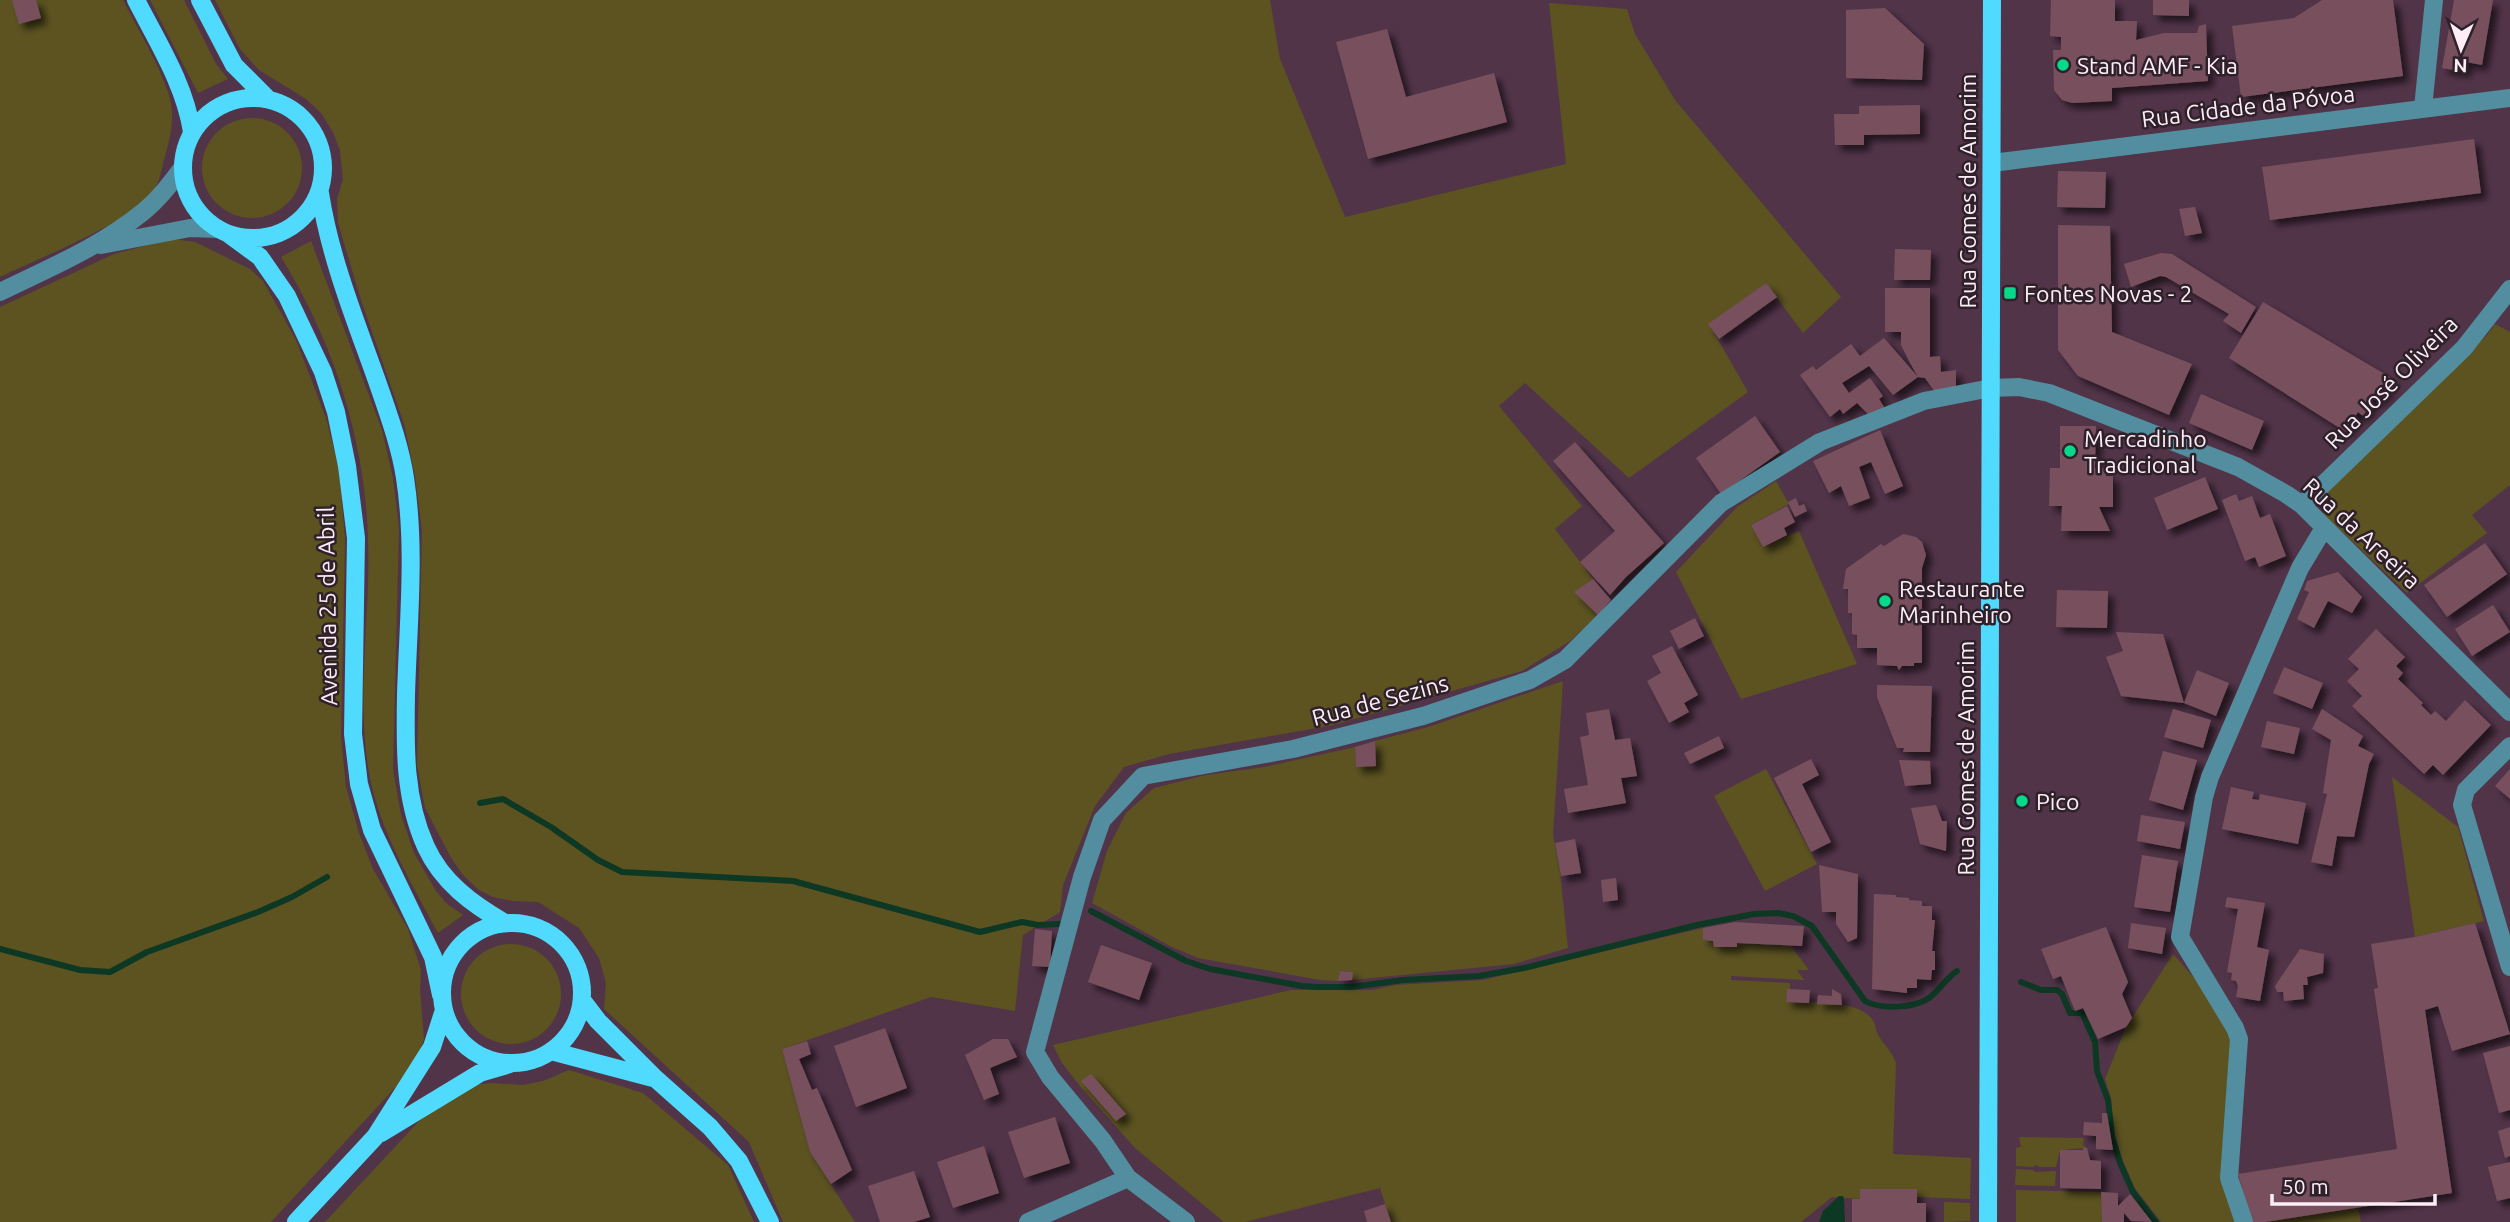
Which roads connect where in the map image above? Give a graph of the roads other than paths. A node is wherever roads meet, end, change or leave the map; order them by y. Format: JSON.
{"nodes":[{"id":1,"x":136,"y":0,"type":"edge"},
{"id":2,"x":200,"y":0,"type":"edge"},
{"id":3,"x":1992,"y":0,"type":"edge"},
{"id":4,"x":2434,"y":0,"type":"edge"},
{"id":5,"x":2510,"y":98,"type":"edge"},
{"id":6,"x":268,"y":99,"type":"junction"},
{"id":7,"x":2423,"y":108,"type":"junction"},
{"id":8,"x":192,"y":132,"type":"junction"},
{"id":9,"x":1992,"y":163,"type":"junction"},
{"id":10,"x":183,"y":167,"type":"junction"},
{"id":11,"x":320,"y":193,"type":"junction"},
{"id":12,"x":224,"y":232,"type":"junction"},
{"id":13,"x":94,"y":247,"type":"junction"},
{"id":14,"x":2510,"y":289,"type":"edge"},
{"id":15,"x":0,"y":292,"type":"edge"},
{"id":16,"x":1991,"y":388,"type":"junction"},
{"id":17,"x":2302,"y":505,"type":"junction"},
{"id":18,"x":2324,"y":527,"type":"junction"},
{"id":19,"x":2510,"y":712,"type":"edge"},
{"id":20,"x":2510,"y":746,"type":"edge"},
{"id":21,"x":505,"y":923,"type":"junction"},
{"id":22,"x":2510,"y":967,"type":"edge"},
{"id":23,"x":582,"y":1000,"type":"junction"},
{"id":24,"x":442,"y":1003,"type":"junction"},
{"id":25,"x":551,"y":1051,"type":"junction"},
{"id":26,"x":513,"y":1063,"type":"junction"},
{"id":27,"x":656,"y":1079,"type":"junction"},
{"id":28,"x":375,"y":1137,"type":"junction"},
{"id":29,"x":1128,"y":1178,"type":"junction"},
{"id":30,"x":296,"y":1222,"type":"edge"},
{"id":31,"x":770,"y":1222,"type":"edge"},
{"id":32,"x":1028,"y":1222,"type":"edge"},
{"id":33,"x":1186,"y":1222,"type":"edge"},
{"id":34,"x":1988,"y":1222,"type":"edge"},
{"id":35,"x":2244,"y":1222,"type":"edge"}],
"edges":[{"from":1,"to":8,"type":"main road"},
{"from":2,"to":6,"type":"main road"},
{"from":3,"to":9,"type":"main road","name":"Rua Gomes de Amorim"},
{"from":4,"to":7,"type":"street"},
{"from":5,"to":7,"type":"street","name":"Rua Cidade da Póvoa"},
{"from":6,"to":8,"type":"main road"},
{"from":6,"to":11,"type":"main road"},
{"from":7,"to":9,"type":"street","name":"Rua Cidade da Póvoa"},
{"from":8,"to":10,"type":"main road"},
{"from":9,"to":16,"type":"main road","name":"Rua Gomes de Amorim"},
{"from":10,"to":12,"type":"main road"},
{"from":10,"to":13,"type":"street"},
{"from":11,"to":12,"type":"main road"},
{"from":11,"to":21,"type":"main road","name":"Avenida 25 de Abril"},
{"from":12,"to":13,"type":"street"},
{"from":12,"to":24,"type":"main road","name":"Avenida 25 de Abril"},
{"from":13,"to":15,"type":"street"},
{"from":14,"to":17,"type":"street","name":"Rua José Oliveira"},
{"from":16,"to":17,"type":"street","name":"Rua da Areeira"},
{"from":16,"to":29,"type":"street","name":"Rua de Sezins"},
{"from":16,"to":34,"type":"main road","name":"Rua Gomes de Amorim"},
{"from":17,"to":18,"type":"street","name":"Rua da Areeira"},
{"from":18,"to":19,"type":"street","name":"Rua da Areeira"},
{"from":18,"to":35,"type":"street"},
{"from":20,"to":22,"type":"street"},
{"from":21,"to":23,"type":"main road","name":"Avenida 25 de Abril"},
{"from":21,"to":24,"type":"main road","name":"Avenida 25 de Abril"},
{"from":23,"to":25,"type":"main road","name":"Avenida 25 de Abril"},
{"from":23,"to":27,"type":"main road"},
{"from":24,"to":26,"type":"main road","name":"Avenida 25 de Abril"},
{"from":24,"to":28,"type":"main road","name":"Avenida 25 de Abril"},
{"from":25,"to":26,"type":"main road","name":"Avenida 25 de Abril"},
{"from":25,"to":27,"type":"main road"},
{"from":26,"to":28,"type":"main road","name":"Avenida 25 de Abril"},
{"from":27,"to":31,"type":"main road"},
{"from":28,"to":30,"type":"main road","name":"Avenida 25 de Abril"},
{"from":29,"to":32,"type":"street"},
{"from":29,"to":33,"type":"street"}]}
